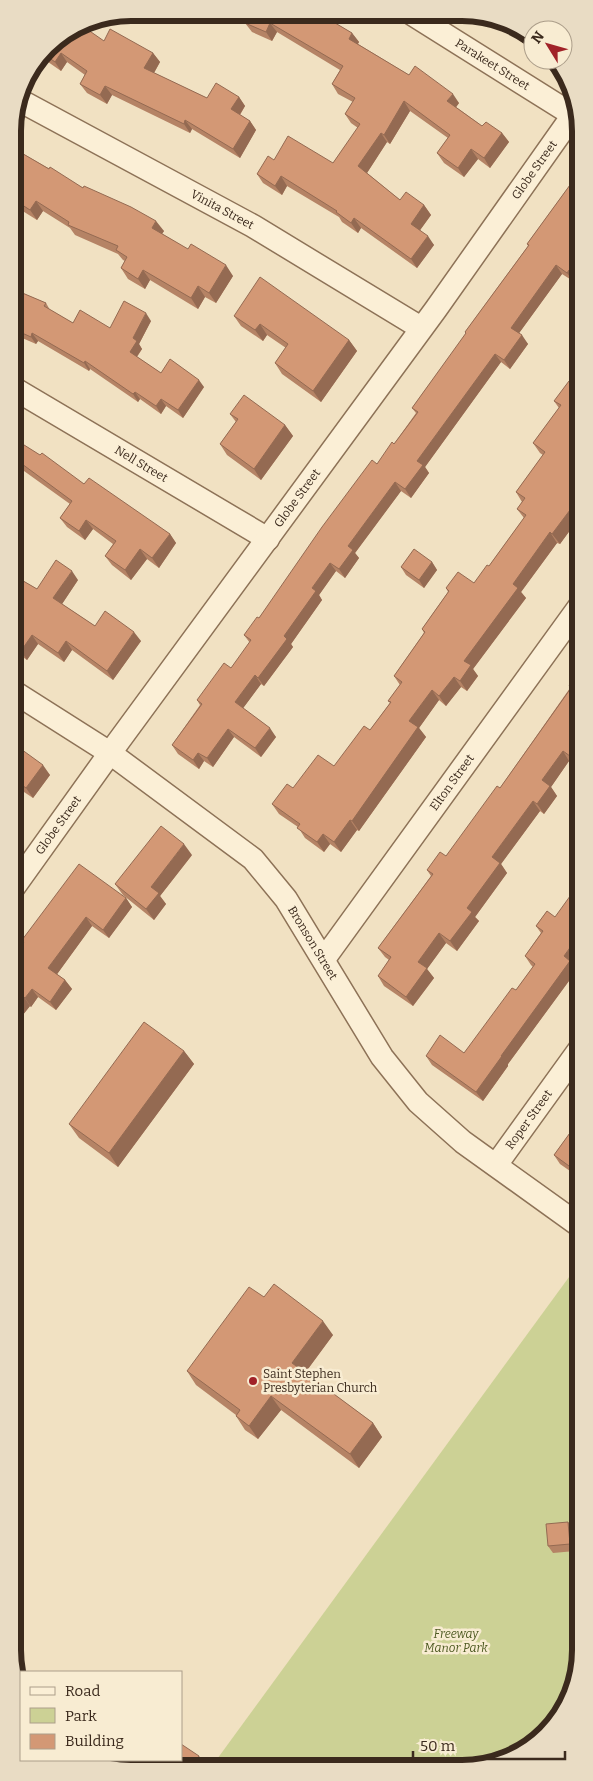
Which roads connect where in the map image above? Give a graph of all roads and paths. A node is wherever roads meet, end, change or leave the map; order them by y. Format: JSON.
{"nodes":[{"id":1,"x":424,"y":21,"type":"edge"},
{"id":2,"x":25,"y":103,"type":"edge"},
{"id":3,"x":569,"y":108,"type":"edge"},
{"id":4,"x":571,"y":119,"type":"edge"},
{"id":5,"x":421,"y":328,"type":"junction"},
{"id":6,"x":21,"y":393,"type":"edge"},
{"id":7,"x":268,"y":539,"type":"junction"},
{"id":8,"x":572,"y":617,"type":"edge"},
{"id":9,"x":21,"y":696,"type":"edge"},
{"id":10,"x":110,"y":753,"type":"junction"},
{"id":11,"x":21,"y":877,"type":"edge"},
{"id":12,"x":324,"y":959,"type":"junction"},
{"id":13,"x":572,"y":1060,"type":"edge"},
{"id":14,"x":496,"y":1165,"type":"junction"},
{"id":15,"x":572,"y":1220,"type":"edge"}],
"edges":[{"from":1,"to":3,"type":"street","name":"Parakeet Street"},
{"from":2,"to":5,"type":"street","name":"Vinita Street"},
{"from":4,"to":5,"type":"street","name":"Globe Street"},
{"from":5,"to":7,"type":"street","name":"Globe Street"},
{"from":6,"to":7,"type":"street","name":"Nell Street"},
{"from":7,"to":10,"type":"street","name":"Globe Street"},
{"from":8,"to":12,"type":"street","name":"Elton Street"},
{"from":9,"to":10,"type":"street","name":"Bronson Street"},
{"from":10,"to":11,"type":"street","name":"Globe Street"},
{"from":10,"to":12,"type":"street","name":"Bronson Street"},
{"from":12,"to":14,"type":"street","name":"Bronson Street"},
{"from":13,"to":14,"type":"street","name":"Roper Street"},
{"from":14,"to":15,"type":"street","name":"Bronson Street"}]}
